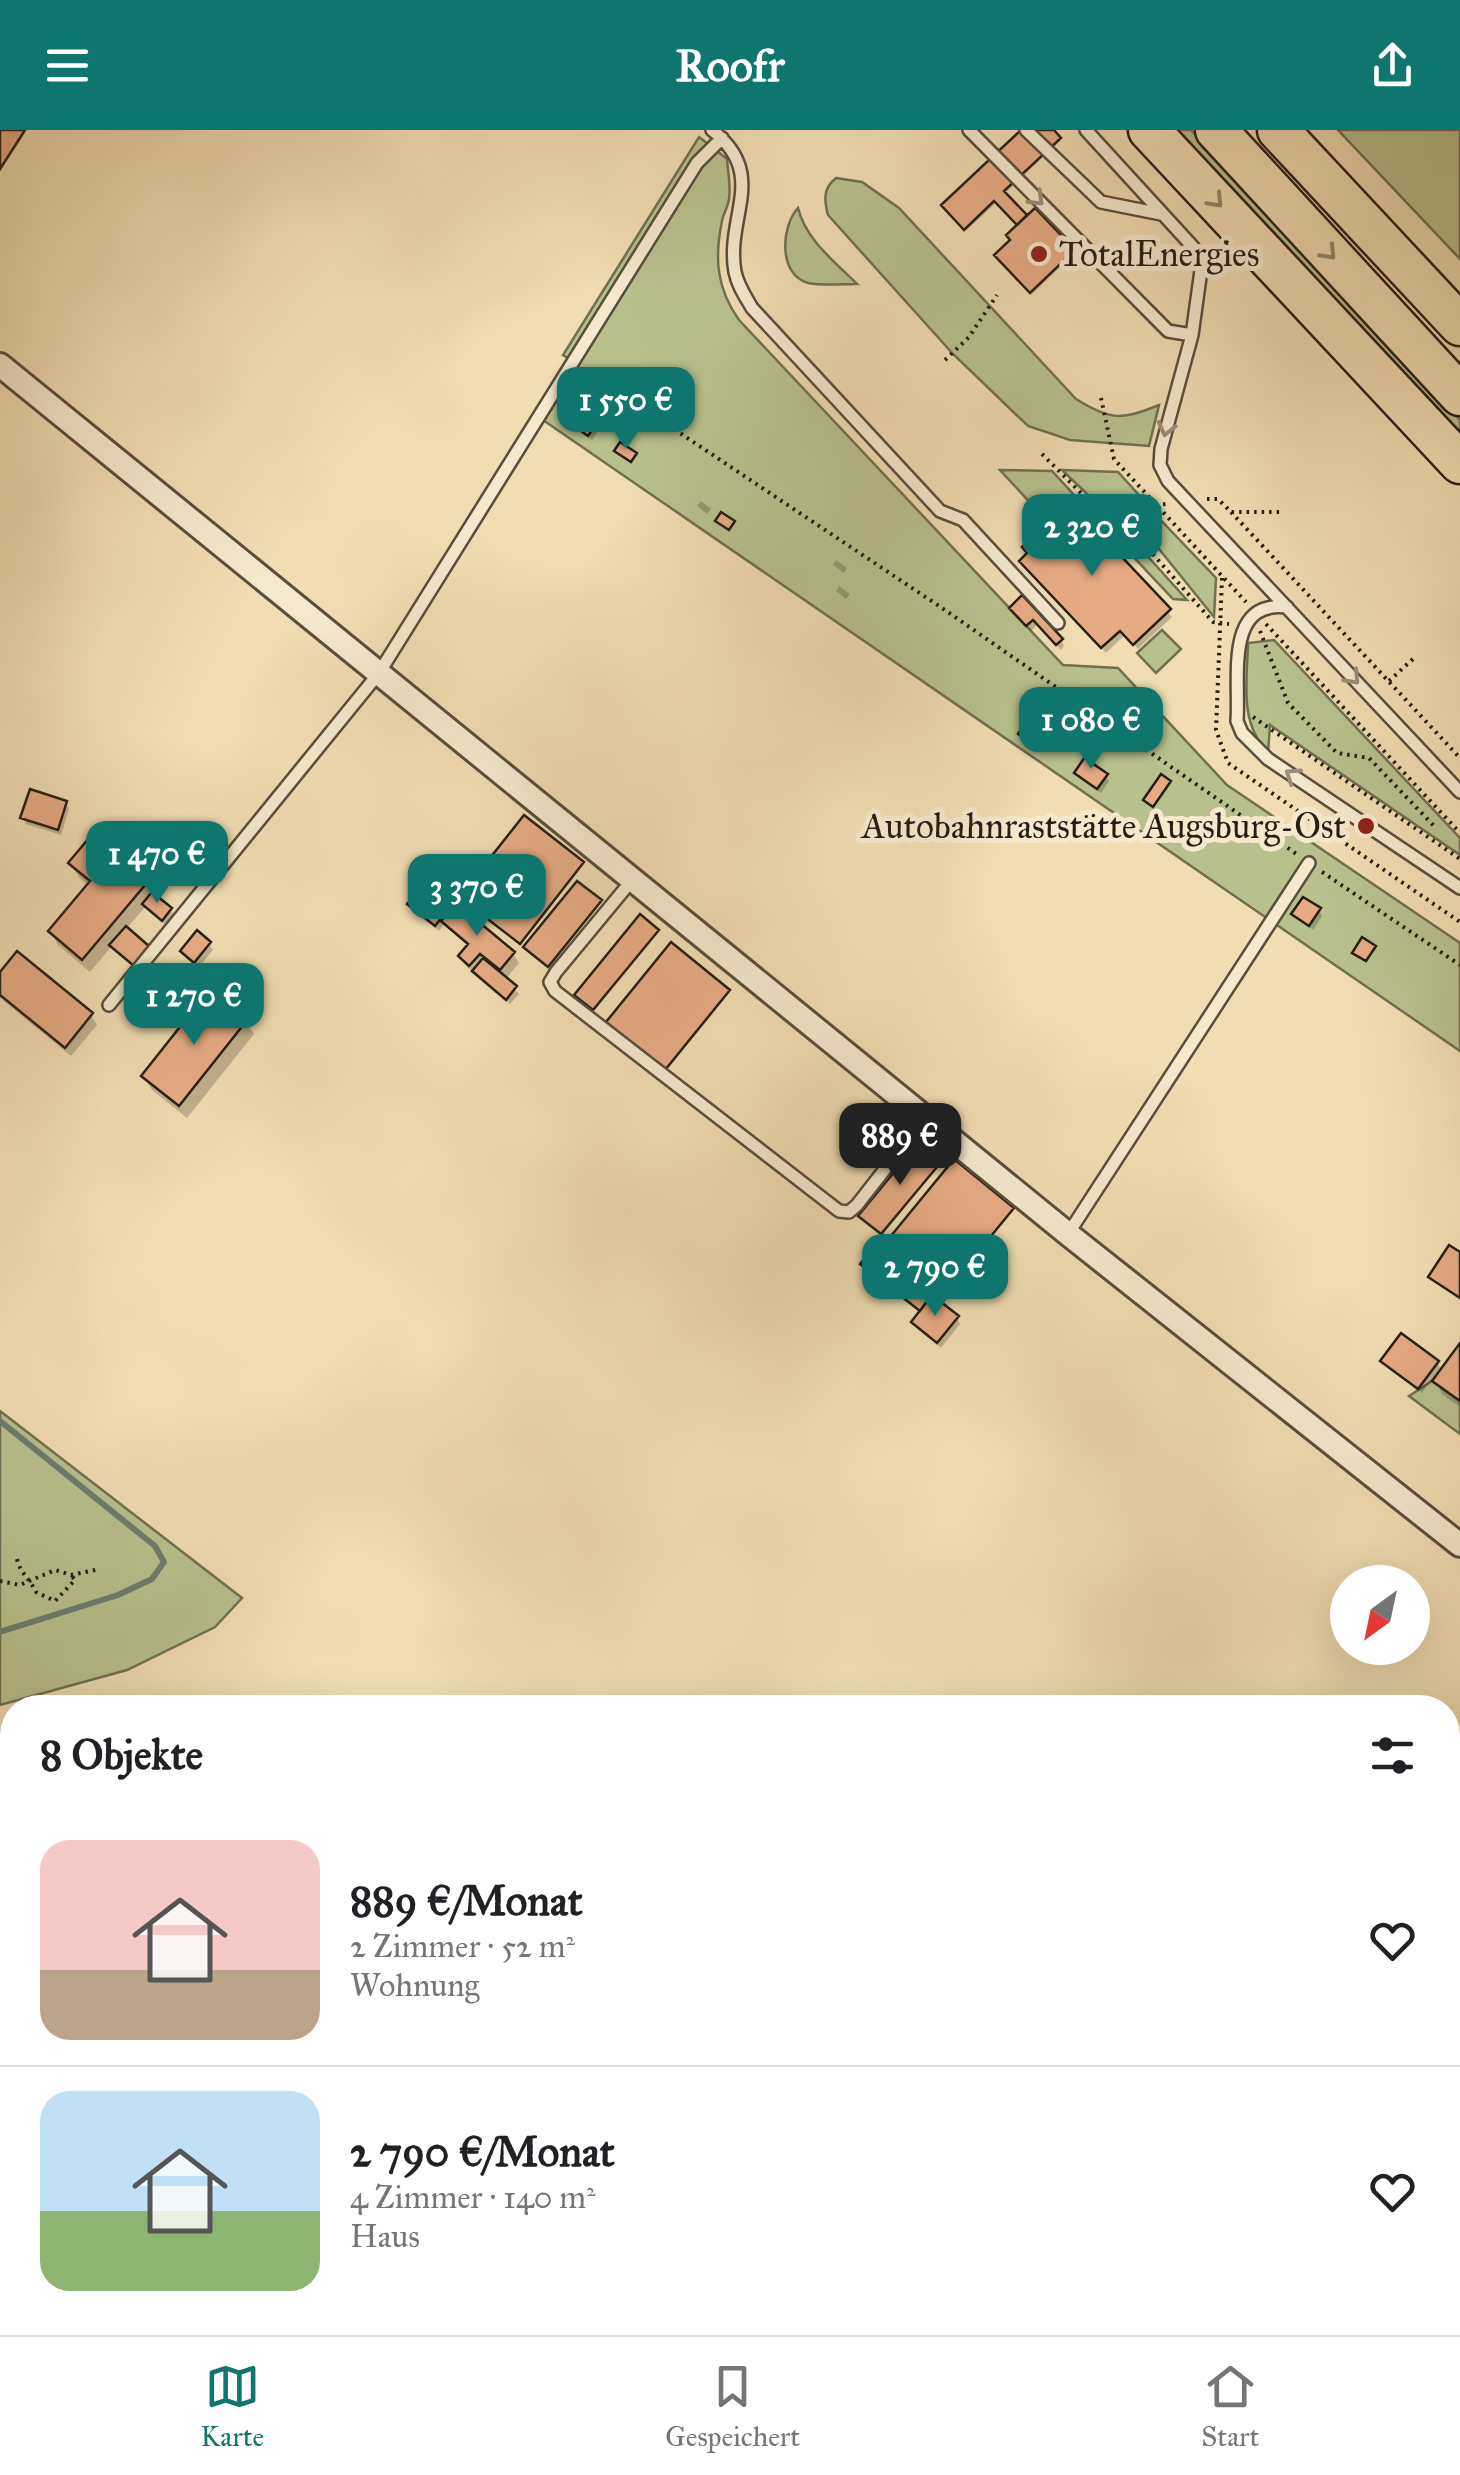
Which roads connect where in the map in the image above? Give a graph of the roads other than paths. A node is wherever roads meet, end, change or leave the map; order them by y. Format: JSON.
{"nodes":[{"id":1,"x":968,"y":130,"type":"edge"},
{"id":2,"x":1026,"y":130,"type":"edge"},
{"id":3,"x":1086,"y":130,"type":"edge"},
{"id":4,"x":1149,"y":130,"type":"edge"},
{"id":5,"x":1216,"y":130,"type":"edge"},
{"id":6,"x":1278,"y":130,"type":"edge"},
{"id":7,"x":1294,"y":130,"type":"edge"},
{"id":8,"x":717,"y":134,"type":"edge"},
{"id":9,"x":1164,"y":215,"type":"junction"},
{"id":10,"x":1366,"y":224,"type":"junction"},
{"id":11,"x":1460,"y":325,"type":"edge"},
{"id":12,"x":1192,"y":335,"type":"junction"},
{"id":13,"x":0,"y":365,"type":"edge"},
{"id":14,"x":1460,"y":395,"type":"edge"},
{"id":15,"x":1460,"y":463,"type":"edge"},
{"id":16,"x":1288,"y":607,"type":"junction"},
{"id":17,"x":1058,"y":623,"type":"dead end"},
{"id":18,"x":380,"y":673,"type":"junction"},
{"id":19,"x":1460,"y":792,"type":"edge"},
{"id":20,"x":1310,"y":864,"type":"road end"},
{"id":21,"x":632,"y":879,"type":"junction"},
{"id":22,"x":1460,"y":888,"type":"edge"},
{"id":23,"x":110,"y":1004,"type":"dead end"},
{"id":24,"x":925,"y":1118,"type":"junction"},
{"id":25,"x":1068,"y":1234,"type":"junction"},
{"id":26,"x":1460,"y":1545,"type":"edge"}],
"edges":[{"from":1,"to":12,"type":"lane","one_way":true},
{"from":2,"to":9,"type":"lane"},
{"from":3,"to":9,"type":"lane"},
{"from":4,"to":15,"type":"highway","one_way":true},
{"from":5,"to":14,"type":"highway","one_way":true},
{"from":6,"to":10,"type":"highway"},
{"from":7,"to":10,"type":"highway"},
{"from":8,"to":17,"type":"lane"},
{"from":8,"to":18,"type":"lane"},
{"from":9,"to":12,"type":"lane"},
{"from":10,"to":11,"type":"highway"},
{"from":12,"to":16,"type":"lane","one_way":true},
{"from":13,"to":18,"type":"street"},
{"from":16,"to":19,"type":"lane","one_way":true},
{"from":22,"to":16,"type":"lane","one_way":true},
{"from":18,"to":21,"type":"street"},
{"from":18,"to":23,"type":"lane"},
{"from":20,"to":25,"type":"lane"},
{"from":21,"to":24,"type":"street"},
{"from":21,"to":24,"type":"lane"},
{"from":24,"to":25,"type":"street"},
{"from":25,"to":26,"type":"street"}]}
